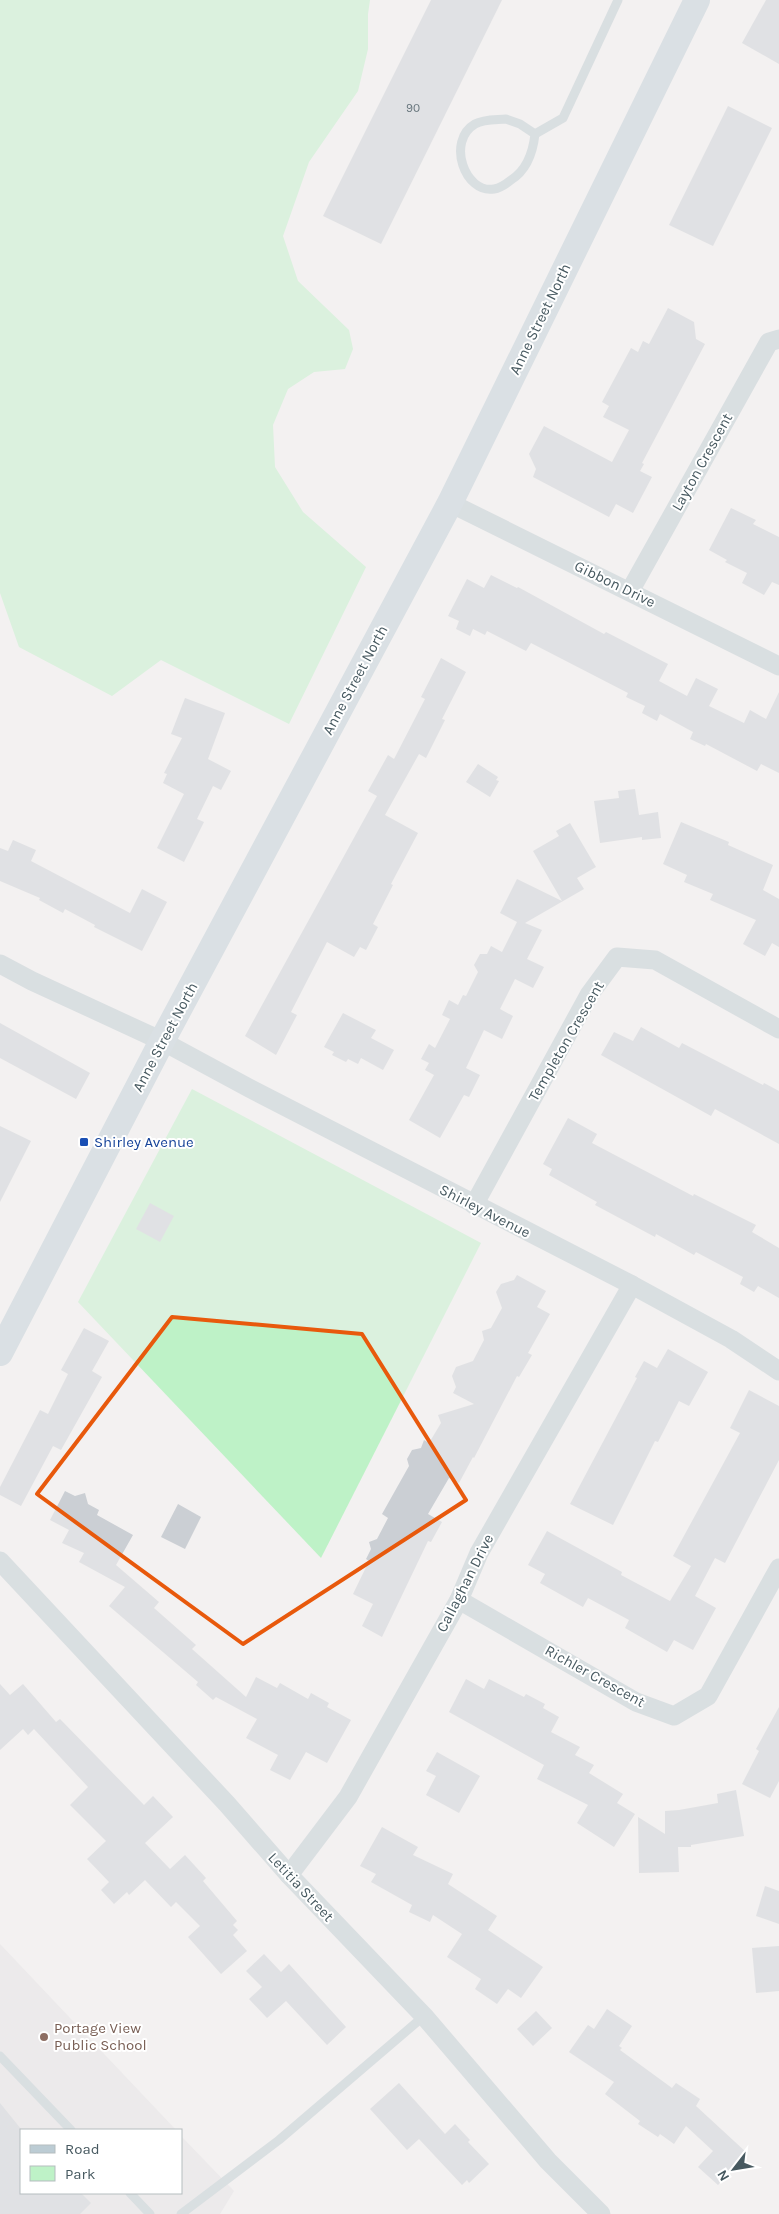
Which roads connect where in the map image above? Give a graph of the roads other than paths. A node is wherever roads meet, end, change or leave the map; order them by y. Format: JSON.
{"nodes":[{"id":1,"x":618,"y":0,"type":"edge"},
{"id":2,"x":697,"y":0,"type":"edge"},
{"id":3,"x":535,"y":134,"type":"junction"},
{"id":4,"x":779,"y":339,"type":"edge"},
{"id":5,"x":450,"y":503,"type":"junction"},
{"id":6,"x":630,"y":591,"type":"junction"},
{"id":7,"x":779,"y":666,"type":"edge"},
{"id":8,"x":0,"y":964,"type":"edge"},
{"id":9,"x":779,"y":1029,"type":"edge"},
{"id":10,"x":162,"y":1041,"type":"junction"},
{"id":11,"x":474,"y":1205,"type":"junction"},
{"id":12,"x":632,"y":1285,"type":"junction"},
{"id":13,"x":0,"y":1353,"type":"edge"},
{"id":14,"x":779,"y":1371,"type":"edge"},
{"id":15,"x":0,"y":1561,"type":"edge"},
{"id":16,"x":779,"y":1568,"type":"edge"},
{"id":17,"x":459,"y":1600,"type":"junction"},
{"id":18,"x":289,"y":1875,"type":"junction"},
{"id":19,"x":424,"y":2016,"type":"junction"},
{"id":20,"x":0,"y":2056,"type":"edge"},
{"id":21,"x":70,"y":2129,"type":"edge"},
{"id":22,"x":131,"y":2194,"type":"edge"},
{"id":23,"x":150,"y":2214,"type":"edge"},
{"id":24,"x":181,"y":2214,"type":"edge"},
{"id":25,"x":601,"y":2214,"type":"edge"}],
"edges":[{"from":1,"to":3,"type":"lane"},
{"from":2,"to":5,"type":"street","name":"Anne Street North"},
{"from":3,"to":3,"type":"lane"},
{"from":4,"to":6,"type":"street","name":"Layton Crescent"},
{"from":5,"to":6,"type":"street","name":"Gibbon Drive"},
{"from":5,"to":10,"type":"street","name":"Anne Street North"},
{"from":6,"to":7,"type":"street","name":"Gibbon Drive"},
{"from":8,"to":10,"type":"street","name":"Shirley Avenue"},
{"from":9,"to":11,"type":"street","name":"Templeton Crescent"},
{"from":10,"to":11,"type":"street","name":"Shirley Avenue"},
{"from":10,"to":13,"type":"street","name":"Anne Street North"},
{"from":11,"to":12,"type":"street","name":"Shirley Avenue"},
{"from":12,"to":14,"type":"street","name":"Shirley Avenue"},
{"from":12,"to":17,"type":"street","name":"Callaghan Drive"},
{"from":15,"to":18,"type":"street","name":"Letitia Street"},
{"from":16,"to":17,"type":"street","name":"Richler Crescent"},
{"from":17,"to":18,"type":"street","name":"Callaghan Drive"},
{"from":18,"to":19,"type":"street","name":"Letitia Street"},
{"from":19,"to":24,"type":"lane"},
{"from":19,"to":25,"type":"street","name":"Letitia Street"},
{"from":20,"to":21,"type":"lane"},
{"from":22,"to":23,"type":"lane"}]}
